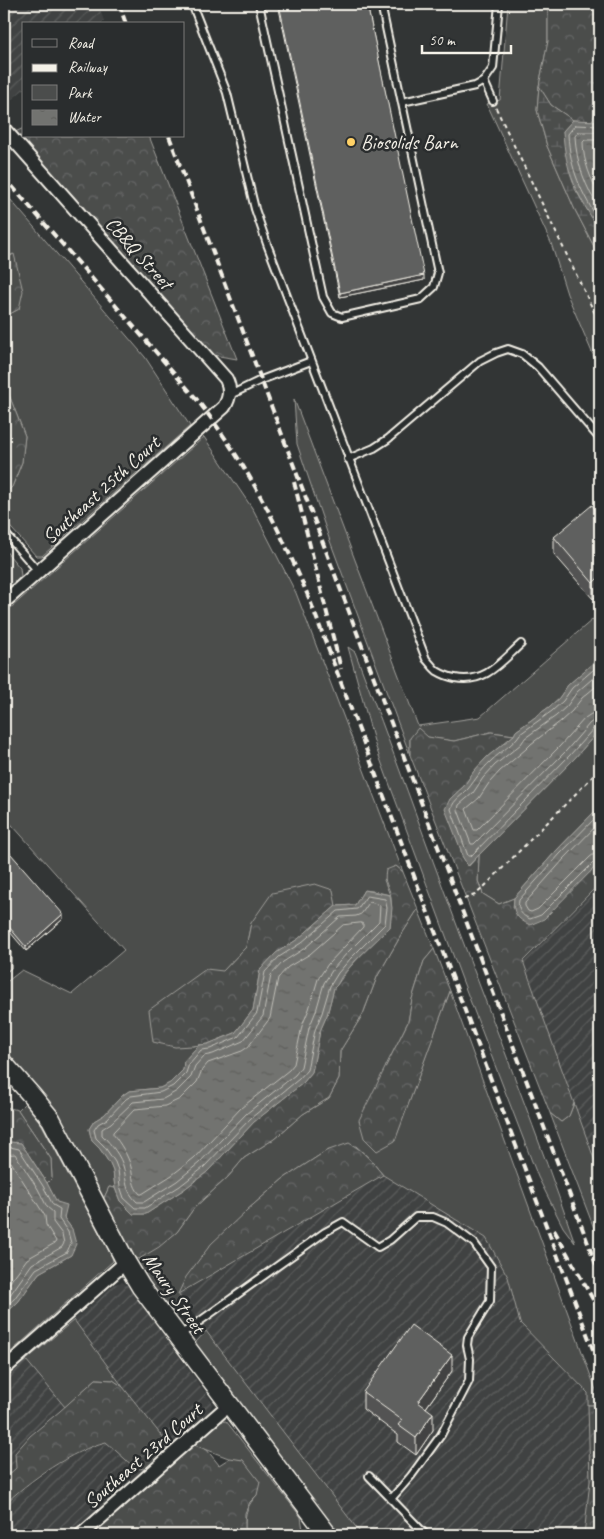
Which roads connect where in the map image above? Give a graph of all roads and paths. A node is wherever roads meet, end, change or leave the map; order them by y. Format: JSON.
{"nodes":[{"id":1,"x":192,"y":4,"type":"edge"},
{"id":2,"x":259,"y":4,"type":"edge"},
{"id":3,"x":381,"y":4,"type":"edge"},
{"id":4,"x":499,"y":4,"type":"edge"},
{"id":5,"x":484,"y":81,"type":"junction"},
{"id":6,"x":493,"y":101,"type":"joint"},
{"id":7,"x":402,"y":102,"type":"junction"},
{"id":8,"x":4,"y":129,"type":"edge"},
{"id":9,"x":600,"y":324,"type":"edge"},
{"id":10,"x":311,"y":361,"type":"junction"},
{"id":11,"x":230,"y":395,"type":"junction"},
{"id":12,"x":600,"y":439,"type":"edge"},
{"id":13,"x":348,"y":459,"type":"junction"},
{"id":14,"x":4,"y":532,"type":"edge"},
{"id":15,"x":38,"y":571,"type":"junction"},
{"id":16,"x":4,"y":602,"type":"edge"},
{"id":17,"x":521,"y":644,"type":"dead end"},
{"id":18,"x":600,"y":769,"type":"edge"},
{"id":19,"x":464,"y":899,"type":"dead end"},
{"id":20,"x":4,"y":1064,"type":"edge"},
{"id":21,"x":126,"y":1262,"type":"junction"},
{"id":22,"x":178,"y":1336,"type":"junction"},
{"id":23,"x":4,"y":1369,"type":"edge"},
{"id":24,"x":230,"y":1404,"type":"junction"},
{"id":25,"x":369,"y":1476,"type":"dead end"},
{"id":26,"x":391,"y":1499,"type":"junction"},
{"id":27,"x":81,"y":1535,"type":"edge"},
{"id":28,"x":328,"y":1535,"type":"edge"},
{"id":29,"x":426,"y":1535,"type":"edge"}],
"edges":[{"from":1,"to":10,"type":"lane"},
{"from":2,"to":7,"type":"lane"},
{"from":3,"to":7,"type":"lane"},
{"from":4,"to":5,"type":"lane"},
{"from":5,"to":6,"type":"lane"},
{"from":5,"to":7,"type":"lane"},
{"from":6,"to":9,"type":"path"},
{"from":8,"to":11,"type":"street","name":"CB&Q Street"},
{"from":10,"to":11,"type":"lane"},
{"from":10,"to":13,"type":"lane"},
{"from":11,"to":15,"type":"street","name":"Southeast 25th Court"},
{"from":12,"to":13,"type":"lane"},
{"from":13,"to":17,"type":"lane"},
{"from":14,"to":15,"type":"lane"},
{"from":15,"to":16,"type":"street","name":"Southeast 25th Court"},
{"from":18,"to":19,"type":"path"},
{"from":20,"to":21,"type":"main road","name":"Maury Street"},
{"from":21,"to":22,"type":"main road","name":"Maury Street"},
{"from":21,"to":23,"type":"street"},
{"from":22,"to":24,"type":"main road","name":"Maury Street"},
{"from":22,"to":26,"type":"lane"},
{"from":24,"to":27,"type":"street","name":"Southeast 23rd Court"},
{"from":24,"to":28,"type":"main road","name":"Maury Street"},
{"from":25,"to":26,"type":"lane"},
{"from":26,"to":29,"type":"lane"}]}
